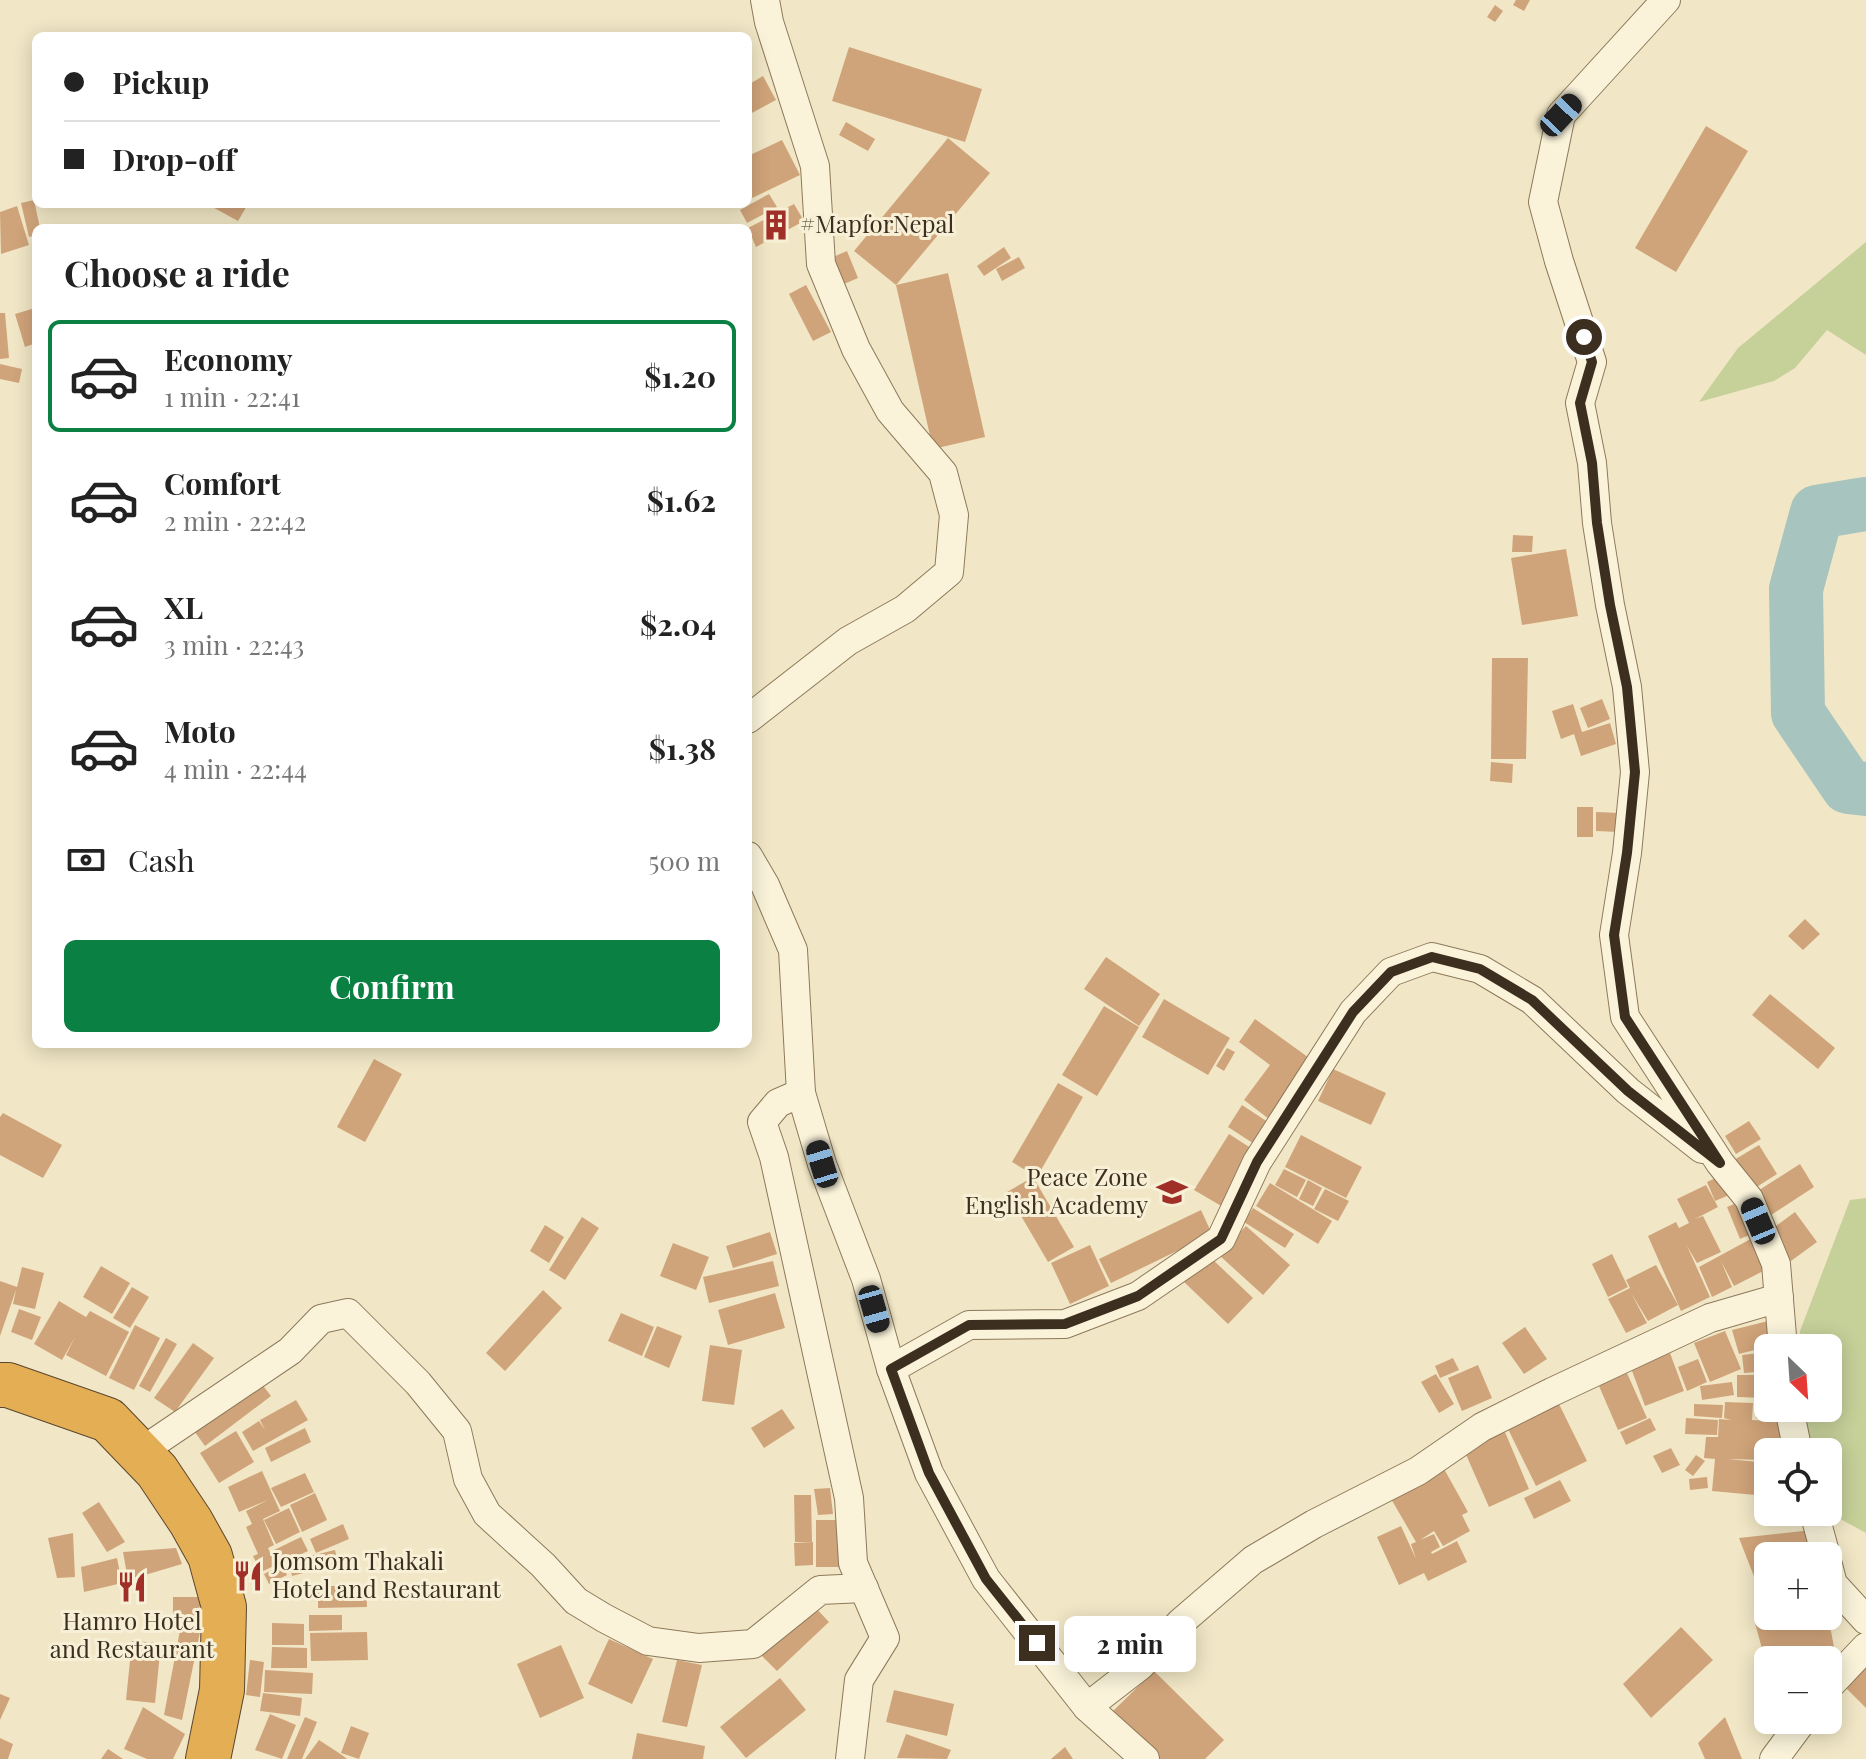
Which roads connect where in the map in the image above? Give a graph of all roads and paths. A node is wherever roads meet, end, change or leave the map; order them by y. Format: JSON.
{"nodes":[{"id":1,"x":765,"y":0,"type":"edge"},
{"id":2,"x":1666,"y":0,"type":"edge"},
{"id":3,"x":752,"y":716,"type":"edge"},
{"id":4,"x":752,"y":863,"type":"edge"},
{"id":5,"x":801,"y":1093,"type":"junction"},
{"id":6,"x":1720,"y":1163,"type":"junction"},
{"id":7,"x":1779,"y":1298,"type":"junction"},
{"id":8,"x":1782,"y":1334,"type":"edge"},
{"id":9,"x":891,"y":1369,"type":"junction"},
{"id":10,"x":0,"y":1385,"type":"edge"},
{"id":11,"x":139,"y":1453,"type":"junction"},
{"id":12,"x":864,"y":1588,"type":"junction"},
{"id":13,"x":1842,"y":1594,"type":"edge"},
{"id":14,"x":1866,"y":1620,"type":"edge"},
{"id":15,"x":1866,"y":1647,"type":"edge"},
{"id":16,"x":1842,"y":1672,"type":"edge"},
{"id":17,"x":1087,"y":1707,"type":"junction"},
{"id":18,"x":1793,"y":1734,"type":"edge"},
{"id":19,"x":216,"y":1755,"type":"edge"},
{"id":20,"x":850,"y":1759,"type":"edge"},
{"id":21,"x":1145,"y":1759,"type":"edge"},
{"id":22,"x":1774,"y":1759,"type":"edge"}],
"edges":[{"from":1,"to":3,"type":"street"},
{"from":2,"to":6,"type":"street"},
{"from":4,"to":5,"type":"street"},
{"from":5,"to":9,"type":"street"},
{"from":5,"to":12,"type":"street"},
{"from":6,"to":7,"type":"street"},
{"from":6,"to":9,"type":"street"},
{"from":7,"to":8,"type":"street"},
{"from":7,"to":17,"type":"street"},
{"from":9,"to":17,"type":"street"},
{"from":10,"to":11,"type":"highway"},
{"from":11,"to":12,"type":"street"},
{"from":11,"to":19,"type":"highway"},
{"from":12,"to":20,"type":"street"},
{"from":13,"to":14,"type":"street"},
{"from":15,"to":16,"type":"street"},
{"from":17,"to":21,"type":"street"},
{"from":18,"to":22,"type":"street"}]}
